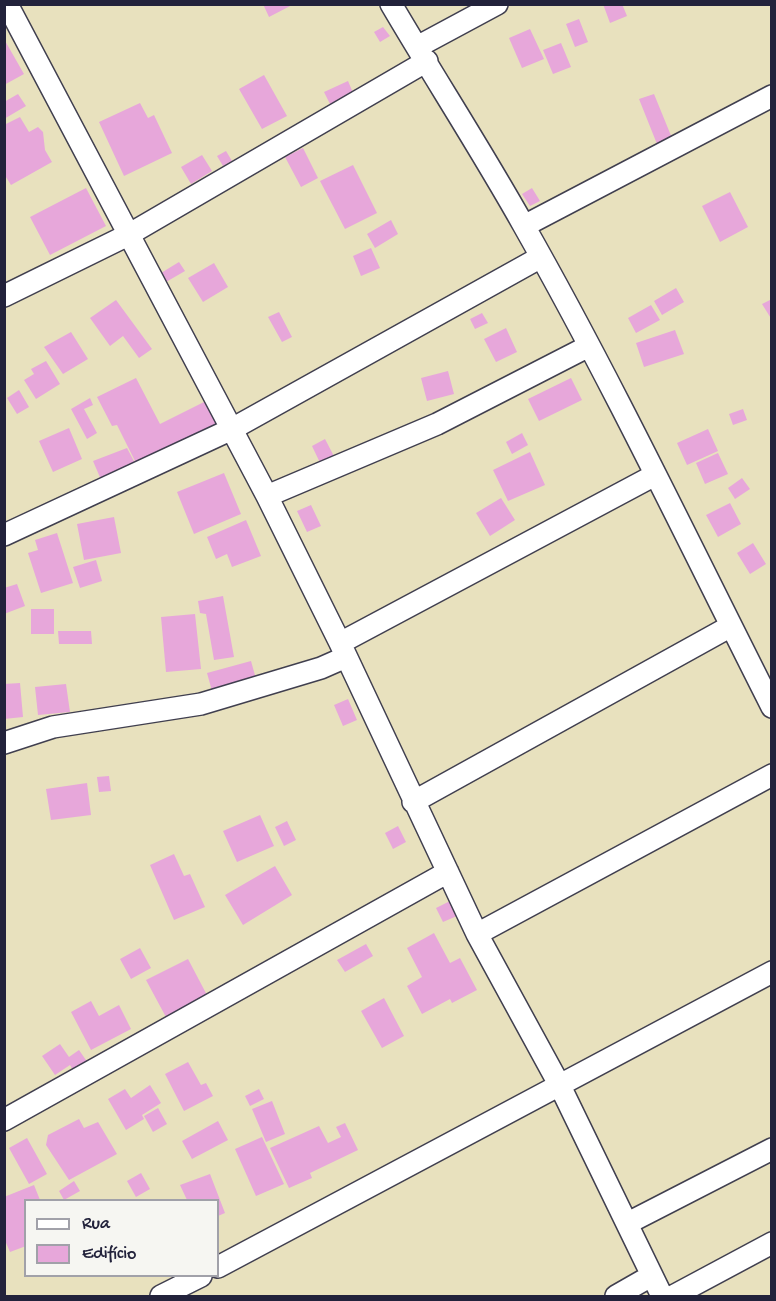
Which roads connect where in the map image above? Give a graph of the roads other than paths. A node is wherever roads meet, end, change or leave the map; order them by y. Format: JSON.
{"nodes":[{"id":1,"x":7,"y":4,"type":"edge"},
{"id":2,"x":391,"y":4,"type":"edge"},
{"id":3,"x":497,"y":4,"type":"edge"},
{"id":4,"x":422,"y":54,"type":"junction"},
{"id":5,"x":771,"y":96,"type":"edge"},
{"id":6,"x":524,"y":226,"type":"junction"},
{"id":7,"x":129,"y":235,"type":"junction"},
{"id":8,"x":541,"y":257,"type":"junction"},
{"id":9,"x":4,"y":296,"type":"edge"},
{"id":10,"x":589,"y":346,"type":"junction"},
{"id":11,"x":232,"y":429,"type":"junction"},
{"id":12,"x":655,"y":476,"type":"junction"},
{"id":13,"x":267,"y":496,"type":"junction"},
{"id":14,"x":4,"y":535,"type":"edge"},
{"id":15,"x":731,"y":626,"type":"junction"},
{"id":16,"x":343,"y":650,"type":"junction"},
{"id":17,"x":771,"y":707,"type":"edge"},
{"id":18,"x":4,"y":743,"type":"edge"},
{"id":19,"x":771,"y":775,"type":"edge"},
{"id":20,"x":414,"y":802,"type":"junction"},
{"id":21,"x":448,"y":872,"type":"junction"},
{"id":22,"x":477,"y":934,"type":"junction"},
{"id":23,"x":771,"y":972,"type":"edge"},
{"id":24,"x":560,"y":1086,"type":"junction"},
{"id":25,"x":5,"y":1118,"type":"edge"},
{"id":26,"x":771,"y":1149,"type":"edge"},
{"id":27,"x":627,"y":1223,"type":"junction"},
{"id":28,"x":771,"y":1243,"type":"edge"},
{"id":29,"x":219,"y":1266,"type":"edge"},
{"id":30,"x":651,"y":1276,"type":"junction"},
{"id":31,"x":197,"y":1277,"type":"edge"},
{"id":32,"x":161,"y":1296,"type":"edge"},
{"id":33,"x":616,"y":1296,"type":"edge"},
{"id":34,"x":662,"y":1296,"type":"edge"},
{"id":35,"x":673,"y":1296,"type":"edge"}],
"edges":[{"from":1,"to":7,"type":"street"},
{"from":2,"to":4,"type":"street"},
{"from":3,"to":4,"type":"street"},
{"from":4,"to":6,"type":"street"},
{"from":4,"to":7,"type":"street"},
{"from":5,"to":6,"type":"street"},
{"from":6,"to":8,"type":"street"},
{"from":7,"to":9,"type":"street"},
{"from":7,"to":11,"type":"street"},
{"from":8,"to":10,"type":"street"},
{"from":8,"to":11,"type":"street"},
{"from":10,"to":12,"type":"street"},
{"from":10,"to":13,"type":"street"},
{"from":11,"to":13,"type":"street"},
{"from":11,"to":14,"type":"street"},
{"from":12,"to":15,"type":"street"},
{"from":12,"to":16,"type":"street"},
{"from":13,"to":16,"type":"street"},
{"from":15,"to":17,"type":"street"},
{"from":15,"to":20,"type":"street"},
{"from":16,"to":18,"type":"street"},
{"from":16,"to":20,"type":"street"},
{"from":19,"to":22,"type":"street"},
{"from":20,"to":21,"type":"street"},
{"from":21,"to":22,"type":"street"},
{"from":21,"to":25,"type":"street"},
{"from":22,"to":24,"type":"street"},
{"from":23,"to":24,"type":"street"},
{"from":24,"to":27,"type":"street"},
{"from":24,"to":29,"type":"street"},
{"from":26,"to":27,"type":"street"},
{"from":27,"to":30,"type":"street"},
{"from":28,"to":35,"type":"street"},
{"from":30,"to":33,"type":"street"},
{"from":30,"to":34,"type":"street"},
{"from":31,"to":32,"type":"street"}]}
